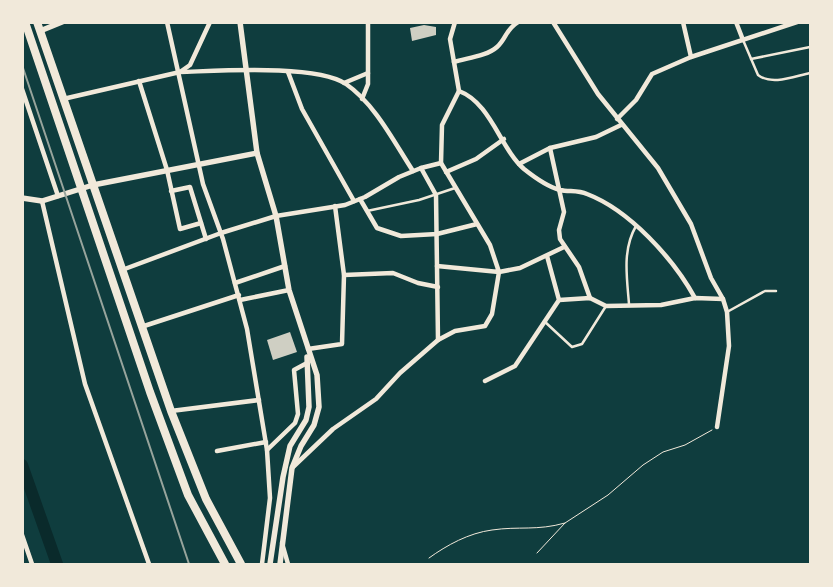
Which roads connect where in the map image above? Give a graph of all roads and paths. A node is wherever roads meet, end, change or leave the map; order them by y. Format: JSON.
{"nodes":[{"id":1,"x":25,"y":22,"type":"edge"},
{"id":2,"x":38,"y":22,"type":"edge"},
{"id":3,"x":62,"y":22,"type":"edge"},
{"id":4,"x":167,"y":22,"type":"edge"},
{"id":5,"x":210,"y":22,"type":"edge"},
{"id":6,"x":240,"y":22,"type":"edge"},
{"id":7,"x":368,"y":22,"type":"edge"},
{"id":8,"x":455,"y":22,"type":"edge"},
{"id":9,"x":518,"y":22,"type":"edge"},
{"id":10,"x":553,"y":22,"type":"edge"},
{"id":11,"x":683,"y":22,"type":"edge"},
{"id":12,"x":736,"y":22,"type":"edge"},
{"id":13,"x":797,"y":22,"type":"edge"},
{"id":14,"x":45,"y":28,"type":"edge"},
{"id":15,"x":743,"y":40,"type":"junction"},
{"id":16,"x":810,"y":47,"type":"edge"},
{"id":17,"x":691,"y":57,"type":"junction"},
{"id":18,"x":751,"y":59,"type":"junction"},
{"id":19,"x":454,"y":62,"type":"junction"},
{"id":20,"x":245,"y":71,"type":"junction"},
{"id":21,"x":180,"y":72,"type":"junction"},
{"id":22,"x":288,"y":72,"type":"junction"},
{"id":23,"x":368,"y":73,"type":"junction"},
{"id":24,"x":810,"y":73,"type":"edge"},
{"id":25,"x":139,"y":81,"type":"junction"},
{"id":26,"x":344,"y":83,"type":"junction"},
{"id":27,"x":22,"y":89,"type":"edge"},
{"id":28,"x":460,"y":91,"type":"junction"},
{"id":29,"x":62,"y":99,"type":"junction"},
{"id":30,"x":362,"y":99,"type":"junction"},
{"id":31,"x":617,"y":119,"type":"junction"},
{"id":32,"x":621,"y":125,"type":"junction"},
{"id":33,"x":504,"y":139,"type":"junction"},
{"id":34,"x":550,"y":148,"type":"junction"},
{"id":35,"x":257,"y":154,"type":"junction"},
{"id":36,"x":441,"y":163,"type":"junction"},
{"id":37,"x":519,"y":164,"type":"junction"},
{"id":38,"x":199,"y":166,"type":"junction"},
{"id":39,"x":421,"y":168,"type":"junction"},
{"id":40,"x":166,"y":170,"type":"junction"},
{"id":41,"x":413,"y":171,"type":"junction"},
{"id":42,"x":446,"y":172,"type":"junction"},
{"id":43,"x":93,"y":185,"type":"junction"},
{"id":44,"x":456,"y":188,"type":"junction"},
{"id":45,"x":80,"y":189,"type":"junction"},
{"id":46,"x":561,"y":190,"type":"junction"},
{"id":47,"x":171,"y":191,"type":"junction"},
{"id":48,"x":436,"y":195,"type":"junction"},
{"id":49,"x":58,"y":196,"type":"junction"},
{"id":50,"x":22,"y":198,"type":"edge"},
{"id":51,"x":360,"y":199,"type":"junction"},
{"id":52,"x":42,"y":201,"type":"junction"},
{"id":53,"x":354,"y":201,"type":"junction"},
{"id":54,"x":335,"y":206,"type":"junction"},
{"id":55,"x":367,"y":211,"type":"junction"},
{"id":56,"x":276,"y":216,"type":"junction"},
{"id":57,"x":201,"y":222,"type":"junction"},
{"id":58,"x":477,"y":224,"type":"junction"},
{"id":59,"x":636,"y":226,"type":"junction"},
{"id":60,"x":221,"y":233,"type":"junction"},
{"id":61,"x":437,"y":234,"type":"junction"},
{"id":62,"x":206,"y":239,"type":"junction"},
{"id":63,"x":564,"y":247,"type":"junction"},
{"id":64,"x":547,"y":256,"type":"junction"},
{"id":65,"x":285,"y":266,"type":"junction"},
{"id":66,"x":437,"y":266,"type":"junction"},
{"id":67,"x":121,"y":271,"type":"junction"},
{"id":68,"x":499,"y":272,"type":"junction"},
{"id":69,"x":344,"y":275,"type":"junction"},
{"id":70,"x":235,"y":283,"type":"junction"},
{"id":71,"x":438,"y":287,"type":"junction"},
{"id":72,"x":289,"y":290,"type":"junction"},
{"id":73,"x":776,"y":291,"type":"dead end"},
{"id":74,"x":239,"y":297,"type":"junction"},
{"id":75,"x":590,"y":298,"type":"junction"},
{"id":76,"x":695,"y":298,"type":"junction"},
{"id":77,"x":723,"y":299,"type":"junction"},
{"id":78,"x":559,"y":300,"type":"junction"},
{"id":79,"x":629,"y":304,"type":"junction"},
{"id":80,"x":606,"y":306,"type":"junction"},
{"id":81,"x":727,"y":312,"type":"junction"},
{"id":82,"x":544,"y":322,"type":"junction"},
{"id":83,"x":141,"y":327,"type":"junction"},
{"id":84,"x":438,"y":340,"type":"junction"},
{"id":85,"x":307,"y":351,"type":"junction"},
{"id":86,"x":307,"y":364,"type":"junction"},
{"id":87,"x":485,"y":381,"type":"dead end"},
{"id":88,"x":259,"y":400,"type":"junction"},
{"id":89,"x":171,"y":411,"type":"junction"},
{"id":90,"x":717,"y":427,"type":"joint"},
{"id":91,"x":266,"y":442,"type":"junction"},
{"id":92,"x":267,"y":450,"type":"junction"},
{"id":93,"x":217,"y":451,"type":"dead end"},
{"id":94,"x":292,"y":468,"type":"junction"},
{"id":95,"x":565,"y":523,"type":"junction"},
{"id":96,"x":22,"y":535,"type":"edge"},
{"id":97,"x":282,"y":543,"type":"junction"},
{"id":98,"x":537,"y":553,"type":"dead end"},
{"id":99,"x":429,"y":558,"type":"dead end"},
{"id":100,"x":32,"y":564,"type":"edge"},
{"id":101,"x":149,"y":564,"type":"edge"},
{"id":102,"x":225,"y":564,"type":"edge"},
{"id":103,"x":241,"y":564,"type":"edge"},
{"id":104,"x":262,"y":564,"type":"edge"},
{"id":105,"x":270,"y":564,"type":"edge"},
{"id":106,"x":280,"y":564,"type":"edge"},
{"id":107,"x":288,"y":564,"type":"edge"}],
"edges":[{"from":1,"to":45,"type":"highway"},
{"from":2,"to":14,"type":"highway"},
{"from":3,"to":14,"type":"street"},
{"from":4,"to":21,"type":"street"},
{"from":5,"to":21,"type":"street"},
{"from":6,"to":20,"type":"street"},
{"from":7,"to":23,"type":"street"},
{"from":8,"to":19,"type":"street"},
{"from":9,"to":19,"type":"street"},
{"from":10,"to":31,"type":"street"},
{"from":11,"to":17,"type":"street"},
{"from":12,"to":15,"type":"street"},
{"from":13,"to":15,"type":"street"},
{"from":14,"to":29,"type":"highway"},
{"from":15,"to":17,"type":"street"},
{"from":15,"to":18,"type":"lane"},
{"from":16,"to":18,"type":"lane"},
{"from":17,"to":31,"type":"street"},
{"from":18,"to":24,"type":"lane"},
{"from":19,"to":28,"type":"street"},
{"from":20,"to":21,"type":"street"},
{"from":20,"to":22,"type":"street"},
{"from":20,"to":35,"type":"street"},
{"from":21,"to":25,"type":"street"},
{"from":21,"to":38,"type":"street"},
{"from":22,"to":26,"type":"street"},
{"from":22,"to":53,"type":"street"},
{"from":23,"to":26,"type":"street"},
{"from":23,"to":30,"type":"street"},
{"from":25,"to":29,"type":"street"},
{"from":25,"to":40,"type":"street"},
{"from":26,"to":30,"type":"street"},
{"from":27,"to":49,"type":"street"},
{"from":28,"to":33,"type":"street"},
{"from":28,"to":36,"type":"street"},
{"from":29,"to":43,"type":"highway"},
{"from":30,"to":41,"type":"street"},
{"from":31,"to":32,"type":"street"},
{"from":32,"to":34,"type":"street"},
{"from":32,"to":77,"type":"street"},
{"from":33,"to":37,"type":"street"},
{"from":33,"to":42,"type":"street"},
{"from":34,"to":37,"type":"street"},
{"from":34,"to":46,"type":"street"},
{"from":35,"to":38,"type":"street"},
{"from":35,"to":56,"type":"street"},
{"from":36,"to":39,"type":"street"},
{"from":36,"to":42,"type":"street"},
{"from":37,"to":46,"type":"street"},
{"from":38,"to":40,"type":"street"},
{"from":38,"to":60,"type":"street"},
{"from":39,"to":41,"type":"street"},
{"from":39,"to":48,"type":"street"},
{"from":40,"to":43,"type":"street"},
{"from":40,"to":47,"type":"street"},
{"from":41,"to":51,"type":"street"},
{"from":42,"to":44,"type":"street"},
{"from":43,"to":45,"type":"street"},
{"from":43,"to":67,"type":"highway"},
{"from":44,"to":48,"type":"lane"},
{"from":44,"to":58,"type":"street"},
{"from":45,"to":49,"type":"street"},
{"from":45,"to":102,"type":"highway"},
{"from":46,"to":59,"type":"street"},
{"from":46,"to":63,"type":"street"},
{"from":47,"to":57,"type":"street"},
{"from":47,"to":57,"type":"street"},
{"from":48,"to":55,"type":"lane"},
{"from":48,"to":61,"type":"street"},
{"from":49,"to":52,"type":"street"},
{"from":50,"to":52,"type":"street"},
{"from":51,"to":53,"type":"street"},
{"from":51,"to":55,"type":"street"},
{"from":52,"to":101,"type":"street"},
{"from":53,"to":54,"type":"street"},
{"from":54,"to":56,"type":"street"},
{"from":54,"to":69,"type":"street"},
{"from":55,"to":61,"type":"street"},
{"from":56,"to":60,"type":"street"},
{"from":56,"to":65,"type":"street"},
{"from":57,"to":62,"type":"street"},
{"from":58,"to":61,"type":"street"},
{"from":58,"to":68,"type":"street"},
{"from":59,"to":76,"type":"street"},
{"from":59,"to":79,"type":"lane"},
{"from":60,"to":62,"type":"street"},
{"from":60,"to":70,"type":"street"},
{"from":61,"to":66,"type":"street"},
{"from":62,"to":67,"type":"street"},
{"from":63,"to":64,"type":"street"},
{"from":63,"to":75,"type":"street"},
{"from":64,"to":68,"type":"street"},
{"from":64,"to":78,"type":"street"},
{"from":65,"to":70,"type":"street"},
{"from":65,"to":72,"type":"street"},
{"from":66,"to":68,"type":"street"},
{"from":66,"to":71,"type":"street"},
{"from":67,"to":83,"type":"highway"},
{"from":68,"to":84,"type":"street"},
{"from":69,"to":71,"type":"street"},
{"from":69,"to":85,"type":"street"},
{"from":70,"to":74,"type":"street"},
{"from":71,"to":84,"type":"street"},
{"from":72,"to":74,"type":"street"},
{"from":72,"to":85,"type":"street"},
{"from":73,"to":81,"type":"lane"},
{"from":74,"to":83,"type":"street"},
{"from":74,"to":88,"type":"street"},
{"from":75,"to":78,"type":"street"},
{"from":75,"to":80,"type":"street"},
{"from":76,"to":77,"type":"street"},
{"from":76,"to":79,"type":"street"},
{"from":77,"to":81,"type":"street"},
{"from":78,"to":82,"type":"street"},
{"from":79,"to":80,"type":"street"},
{"from":80,"to":82,"type":"lane"},
{"from":81,"to":90,"type":"street"},
{"from":82,"to":87,"type":"street"},
{"from":83,"to":89,"type":"highway"},
{"from":84,"to":94,"type":"street"},
{"from":85,"to":86,"type":"street"},
{"from":85,"to":94,"type":"street"},
{"from":86,"to":92,"type":"street"},
{"from":86,"to":105,"type":"street"},
{"from":88,"to":89,"type":"street"},
{"from":88,"to":91,"type":"street"},
{"from":89,"to":103,"type":"highway"},
{"from":90,"to":95,"type":"path"},
{"from":91,"to":92,"type":"street"},
{"from":91,"to":93,"type":"street"},
{"from":92,"to":104,"type":"street"},
{"from":94,"to":97,"type":"street"},
{"from":95,"to":98,"type":"path"},
{"from":95,"to":99,"type":"path"},
{"from":96,"to":100,"type":"street"},
{"from":97,"to":106,"type":"street"},
{"from":97,"to":107,"type":"street"}]}
